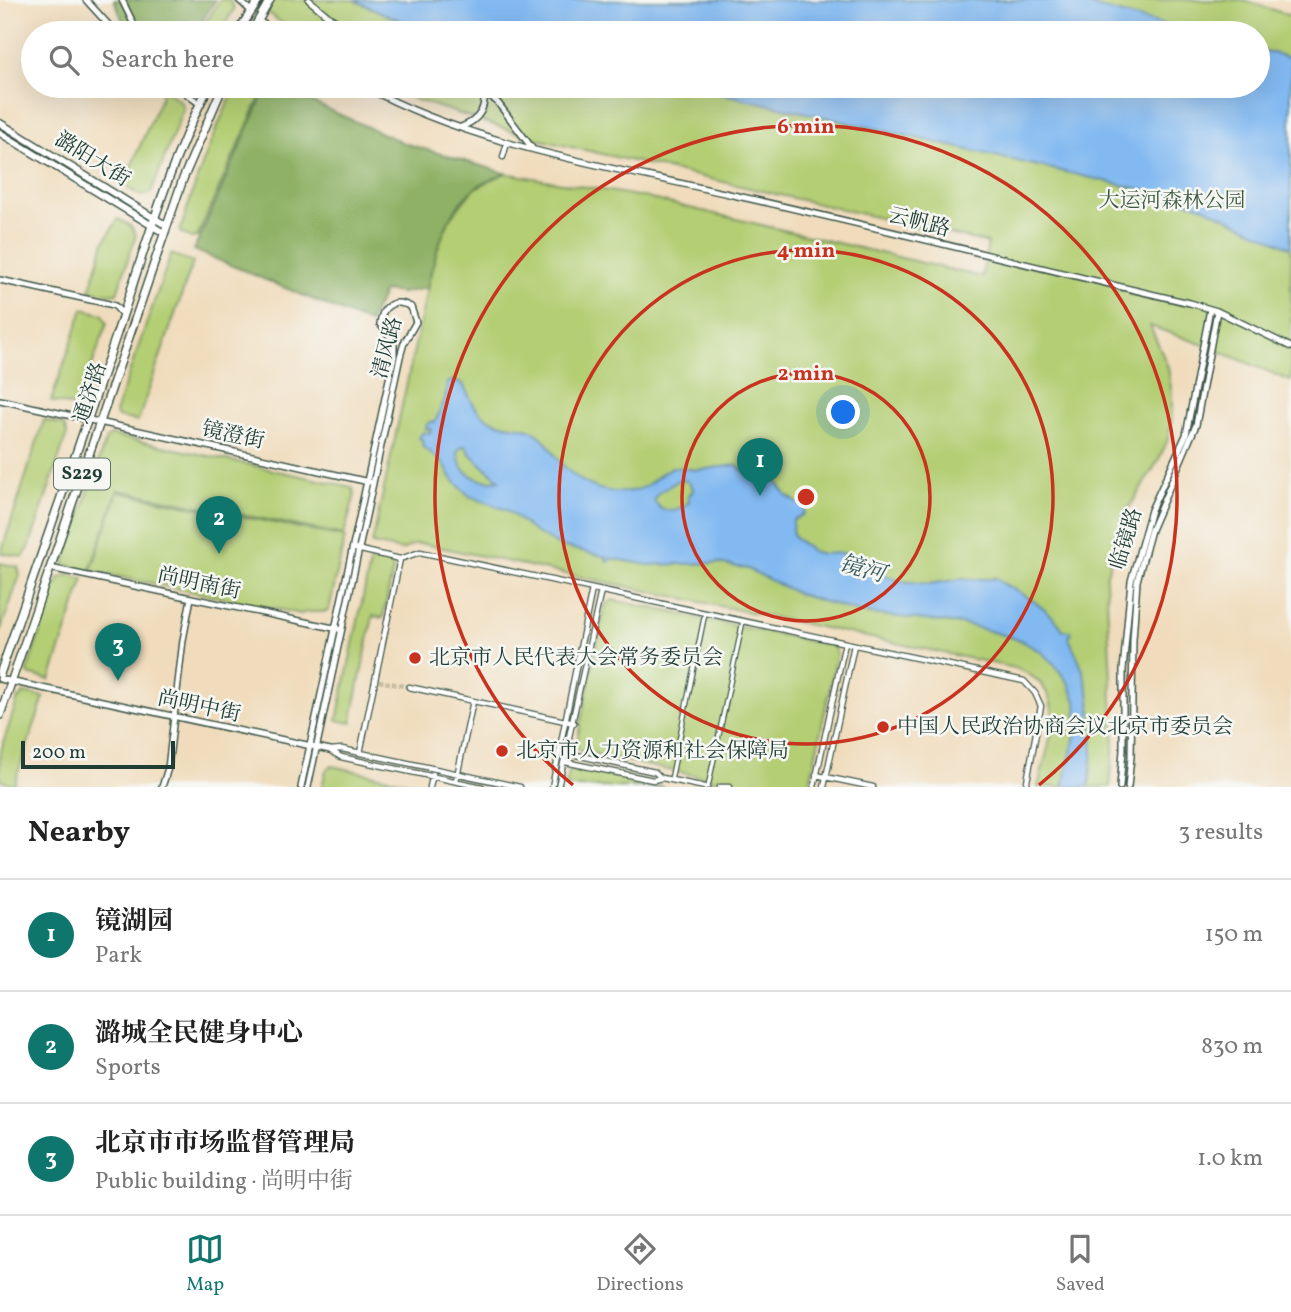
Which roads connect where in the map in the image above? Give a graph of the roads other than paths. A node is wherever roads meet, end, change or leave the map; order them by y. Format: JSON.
{"nodes":[{"id":1,"x":86,"y":0,"type":"edge"},
{"id":2,"x":122,"y":0,"type":"edge"},
{"id":3,"x":239,"y":0,"type":"edge"},
{"id":4,"x":259,"y":0,"type":"edge"},
{"id":5,"x":309,"y":0,"type":"edge"},
{"id":6,"x":269,"y":1,"type":"edge"},
{"id":7,"x":251,"y":11,"type":"junction"},
{"id":8,"x":105,"y":21,"type":"edge"},
{"id":9,"x":132,"y":21,"type":"edge"},
{"id":10,"x":245,"y":21,"type":"edge"},
{"id":11,"x":258,"y":21,"type":"edge"},
{"id":12,"x":336,"y":21,"type":"edge"},
{"id":13,"x":192,"y":98,"type":"edge"},
{"id":14,"x":203,"y":98,"type":"edge"},
{"id":15,"x":218,"y":98,"type":"edge"},
{"id":16,"x":391,"y":98,"type":"edge"},
{"id":17,"x":484,"y":98,"type":"edge"},
{"id":18,"x":493,"y":98,"type":"edge"},
{"id":19,"x":200,"y":104,"type":"junction"},
{"id":20,"x":0,"y":123,"type":"edge"},
{"id":21,"x":459,"y":128,"type":"junction"},
{"id":22,"x":0,"y":133,"type":"edge"},
{"id":23,"x":507,"y":143,"type":"junction"},
{"id":24,"x":533,"y":149,"type":"junction"},
{"id":25,"x":503,"y":157,"type":"dead end"},
{"id":26,"x":153,"y":222,"type":"junction"},
{"id":27,"x":165,"y":230,"type":"junction"},
{"id":28,"x":945,"y":237,"type":"dead end"},
{"id":29,"x":942,"y":245,"type":"junction"},
{"id":30,"x":0,"y":280,"type":"edge"},
{"id":31,"x":1210,"y":309,"type":"junction"},
{"id":32,"x":1217,"y":311,"type":"junction"},
{"id":33,"x":123,"y":315,"type":"junction"},
{"id":34,"x":1291,"y":348,"type":"edge"},
{"id":35,"x":0,"y":400,"type":"edge"},
{"id":36,"x":88,"y":420,"type":"junction"},
{"id":37,"x":100,"y":423,"type":"junction"},
{"id":38,"x":370,"y":482,"type":"junction"},
{"id":39,"x":355,"y":549,"type":"junction"},
{"id":40,"x":400,"y":559,"type":"junction"},
{"id":41,"x":50,"y":568,"type":"junction"},
{"id":42,"x":592,"y":589,"type":"junction"},
{"id":43,"x":601,"y":591,"type":"junction"},
{"id":44,"x":191,"y":598,"type":"junction"},
{"id":45,"x":705,"y":613,"type":"junction"},
{"id":46,"x":743,"y":621,"type":"junction"},
{"id":47,"x":338,"y":629,"type":"junction"},
{"id":48,"x":845,"y":643,"type":"junction"},
{"id":49,"x":854,"y":645,"type":"junction"},
{"id":50,"x":0,"y":674,"type":"edge"},
{"id":51,"x":0,"y":679,"type":"edge"},
{"id":52,"x":11,"y":682,"type":"junction"},
{"id":53,"x":409,"y":687,"type":"tunnel mouth"},
{"id":54,"x":473,"y":701,"type":"junction"},
{"id":55,"x":0,"y":715,"type":"edge"},
{"id":56,"x":174,"y":717,"type":"junction"},
{"id":57,"x":564,"y":721,"type":"junction"},
{"id":58,"x":573,"y":723,"type":"junction"},
{"id":59,"x":313,"y":747,"type":"junction"},
{"id":60,"x":330,"y":750,"type":"junction"},
{"id":61,"x":360,"y":753,"type":"junction"},
{"id":62,"x":567,"y":753,"type":"junction"},
{"id":63,"x":565,"y":762,"type":"junction"},
{"id":64,"x":434,"y":769,"type":"junction"},
{"id":65,"x":458,"y":774,"type":"junction"},
{"id":66,"x":817,"y":775,"type":"junction"},
{"id":67,"x":433,"y":776,"type":"junction"},
{"id":68,"x":826,"y":777,"type":"junction"},
{"id":69,"x":662,"y":778,"type":"junction"},
{"id":70,"x":671,"y":780,"type":"junction"},
{"id":71,"x":456,"y":781,"type":"junction"},
{"id":72,"x":689,"y":785,"type":"edge"},
{"id":73,"x":162,"y":787,"type":"edge"},
{"id":74,"x":301,"y":787,"type":"edge"},
{"id":75,"x":308,"y":787,"type":"edge"},
{"id":76,"x":430,"y":787,"type":"edge"},
{"id":77,"x":482,"y":787,"type":"edge"},
{"id":78,"x":520,"y":787,"type":"edge"},
{"id":79,"x":552,"y":787,"type":"edge"},
{"id":80,"x":558,"y":787,"type":"edge"},
{"id":81,"x":706,"y":787,"type":"edge"},
{"id":82,"x":720,"y":787,"type":"edge"},
{"id":83,"x":729,"y":787,"type":"edge"},
{"id":84,"x":814,"y":787,"type":"edge"},
{"id":85,"x":824,"y":787,"type":"edge"},
{"id":86,"x":873,"y":787,"type":"edge"},
{"id":87,"x":1026,"y":787,"type":"edge"},
{"id":88,"x":1119,"y":787,"type":"edge"},
{"id":89,"x":1128,"y":787,"type":"edge"}],
"edges":[{"from":1,"to":8,"type":"street"},
{"from":2,"to":9,"type":"street"},
{"from":3,"to":7,"type":"street"},
{"from":4,"to":7,"type":"main road"},
{"from":5,"to":12,"type":"street"},
{"from":6,"to":11,"type":"main road"},
{"from":7,"to":10,"type":"main road"},
{"from":13,"to":19,"type":"street"},
{"from":14,"to":19,"type":"main road","name":"通济路","number":"S229"},
{"from":15,"to":27,"type":"main road","name":"通济路","number":"S229"},
{"from":16,"to":21,"type":"street","name":"云帆路"},
{"from":17,"to":21,"type":"street"},
{"from":18,"to":24,"type":"street"},
{"from":19,"to":26,"type":"main road","name":"通济路","number":"S229"},
{"from":20,"to":26,"type":"main road","name":"潞阳大街"},
{"from":21,"to":23,"type":"street","name":"云帆路"},
{"from":22,"to":26,"type":"main road","name":"潞阳大街"},
{"from":23,"to":24,"type":"street","name":"云帆路"},
{"from":23,"to":25,"type":"street"},
{"from":24,"to":29,"type":"street","name":"云帆路"},
{"from":26,"to":27,"type":"main road","name":"潞阳大街"},
{"from":26,"to":33,"type":"main road","name":"通济路","number":"S229"},
{"from":27,"to":37,"type":"main road","name":"通济路","number":"S229"},
{"from":28,"to":29,"type":"street"},
{"from":29,"to":31,"type":"street","name":"云帆路"},
{"from":30,"to":33,"type":"street"},
{"from":31,"to":32,"type":"street","name":"云帆路"},
{"from":31,"to":88,"type":"street","name":"临镜路"},
{"from":32,"to":34,"type":"street","name":"云帆路"},
{"from":32,"to":89,"type":"street","name":"临镜路"},
{"from":33,"to":36,"type":"main road","name":"通济路","number":"S229"},
{"from":35,"to":36,"type":"street","name":"镜澄街"},
{"from":36,"to":37,"type":"street","name":"镜澄街"},
{"from":36,"to":50,"type":"main road","name":"通济路","number":"S229"},
{"from":37,"to":38,"type":"street","name":"镜澄街"},
{"from":37,"to":41,"type":"main road","name":"通济路","number":"S229"},
{"from":38,"to":38,"type":"street","name":"清风路"},
{"from":38,"to":39,"type":"street","name":"清风路"},
{"from":39,"to":40,"type":"street"},
{"from":39,"to":47,"type":"street","name":"清风路"},
{"from":40,"to":42,"type":"street"},
{"from":40,"to":61,"type":"street"},
{"from":41,"to":44,"type":"street","name":"尚明南街"},
{"from":41,"to":52,"type":"main road","name":"通济路","number":"S229"},
{"from":42,"to":43,"type":"street"},
{"from":42,"to":57,"type":"street"},
{"from":43,"to":45,"type":"street"},
{"from":43,"to":58,"type":"street"},
{"from":44,"to":47,"type":"street","name":"尚明南街"},
{"from":44,"to":56,"type":"street"},
{"from":45,"to":46,"type":"street"},
{"from":45,"to":70,"type":"street"},
{"from":46,"to":48,"type":"street"},
{"from":46,"to":81,"type":"street"},
{"from":47,"to":59,"type":"street","name":"清风路"},
{"from":48,"to":49,"type":"street"},
{"from":48,"to":66,"type":"street"},
{"from":49,"to":68,"type":"street"},
{"from":49,"to":87,"type":"street"},
{"from":51,"to":52,"type":"street","name":"尚明中街"},
{"from":52,"to":55,"type":"main road","name":"通济路","number":"S229"},
{"from":52,"to":56,"type":"street","name":"尚明中街"},
{"from":53,"to":54,"type":"street"},
{"from":54,"to":57,"type":"street"},
{"from":54,"to":65,"type":"street"},
{"from":56,"to":59,"type":"street","name":"尚明中街"},
{"from":56,"to":73,"type":"street"},
{"from":57,"to":58,"type":"street"},
{"from":57,"to":79,"type":"street"},
{"from":58,"to":62,"type":"street"},
{"from":59,"to":60,"type":"street","name":"尚明中街"},
{"from":59,"to":74,"type":"street","name":"清风路"},
{"from":59,"to":75,"type":"street","name":"清风路"},
{"from":60,"to":61,"type":"street"},
{"from":60,"to":67,"type":"street"},
{"from":61,"to":64,"type":"street"},
{"from":62,"to":63,"type":"street"},
{"from":62,"to":69,"type":"street"},
{"from":63,"to":69,"type":"street"},
{"from":63,"to":80,"type":"street"},
{"from":64,"to":65,"type":"street"},
{"from":64,"to":67,"type":"street"},
{"from":65,"to":71,"type":"street"},
{"from":65,"to":78,"type":"street"},
{"from":66,"to":68,"type":"street"},
{"from":66,"to":84,"type":"street"},
{"from":67,"to":71,"type":"street"},
{"from":67,"to":76,"type":"street"},
{"from":68,"to":85,"type":"street"},
{"from":68,"to":86,"type":"street"},
{"from":69,"to":70,"type":"street"},
{"from":70,"to":72,"type":"street"},
{"from":71,"to":77,"type":"street"},
{"from":72,"to":81,"type":"street"},
{"from":82,"to":83,"type":"street"}]}
